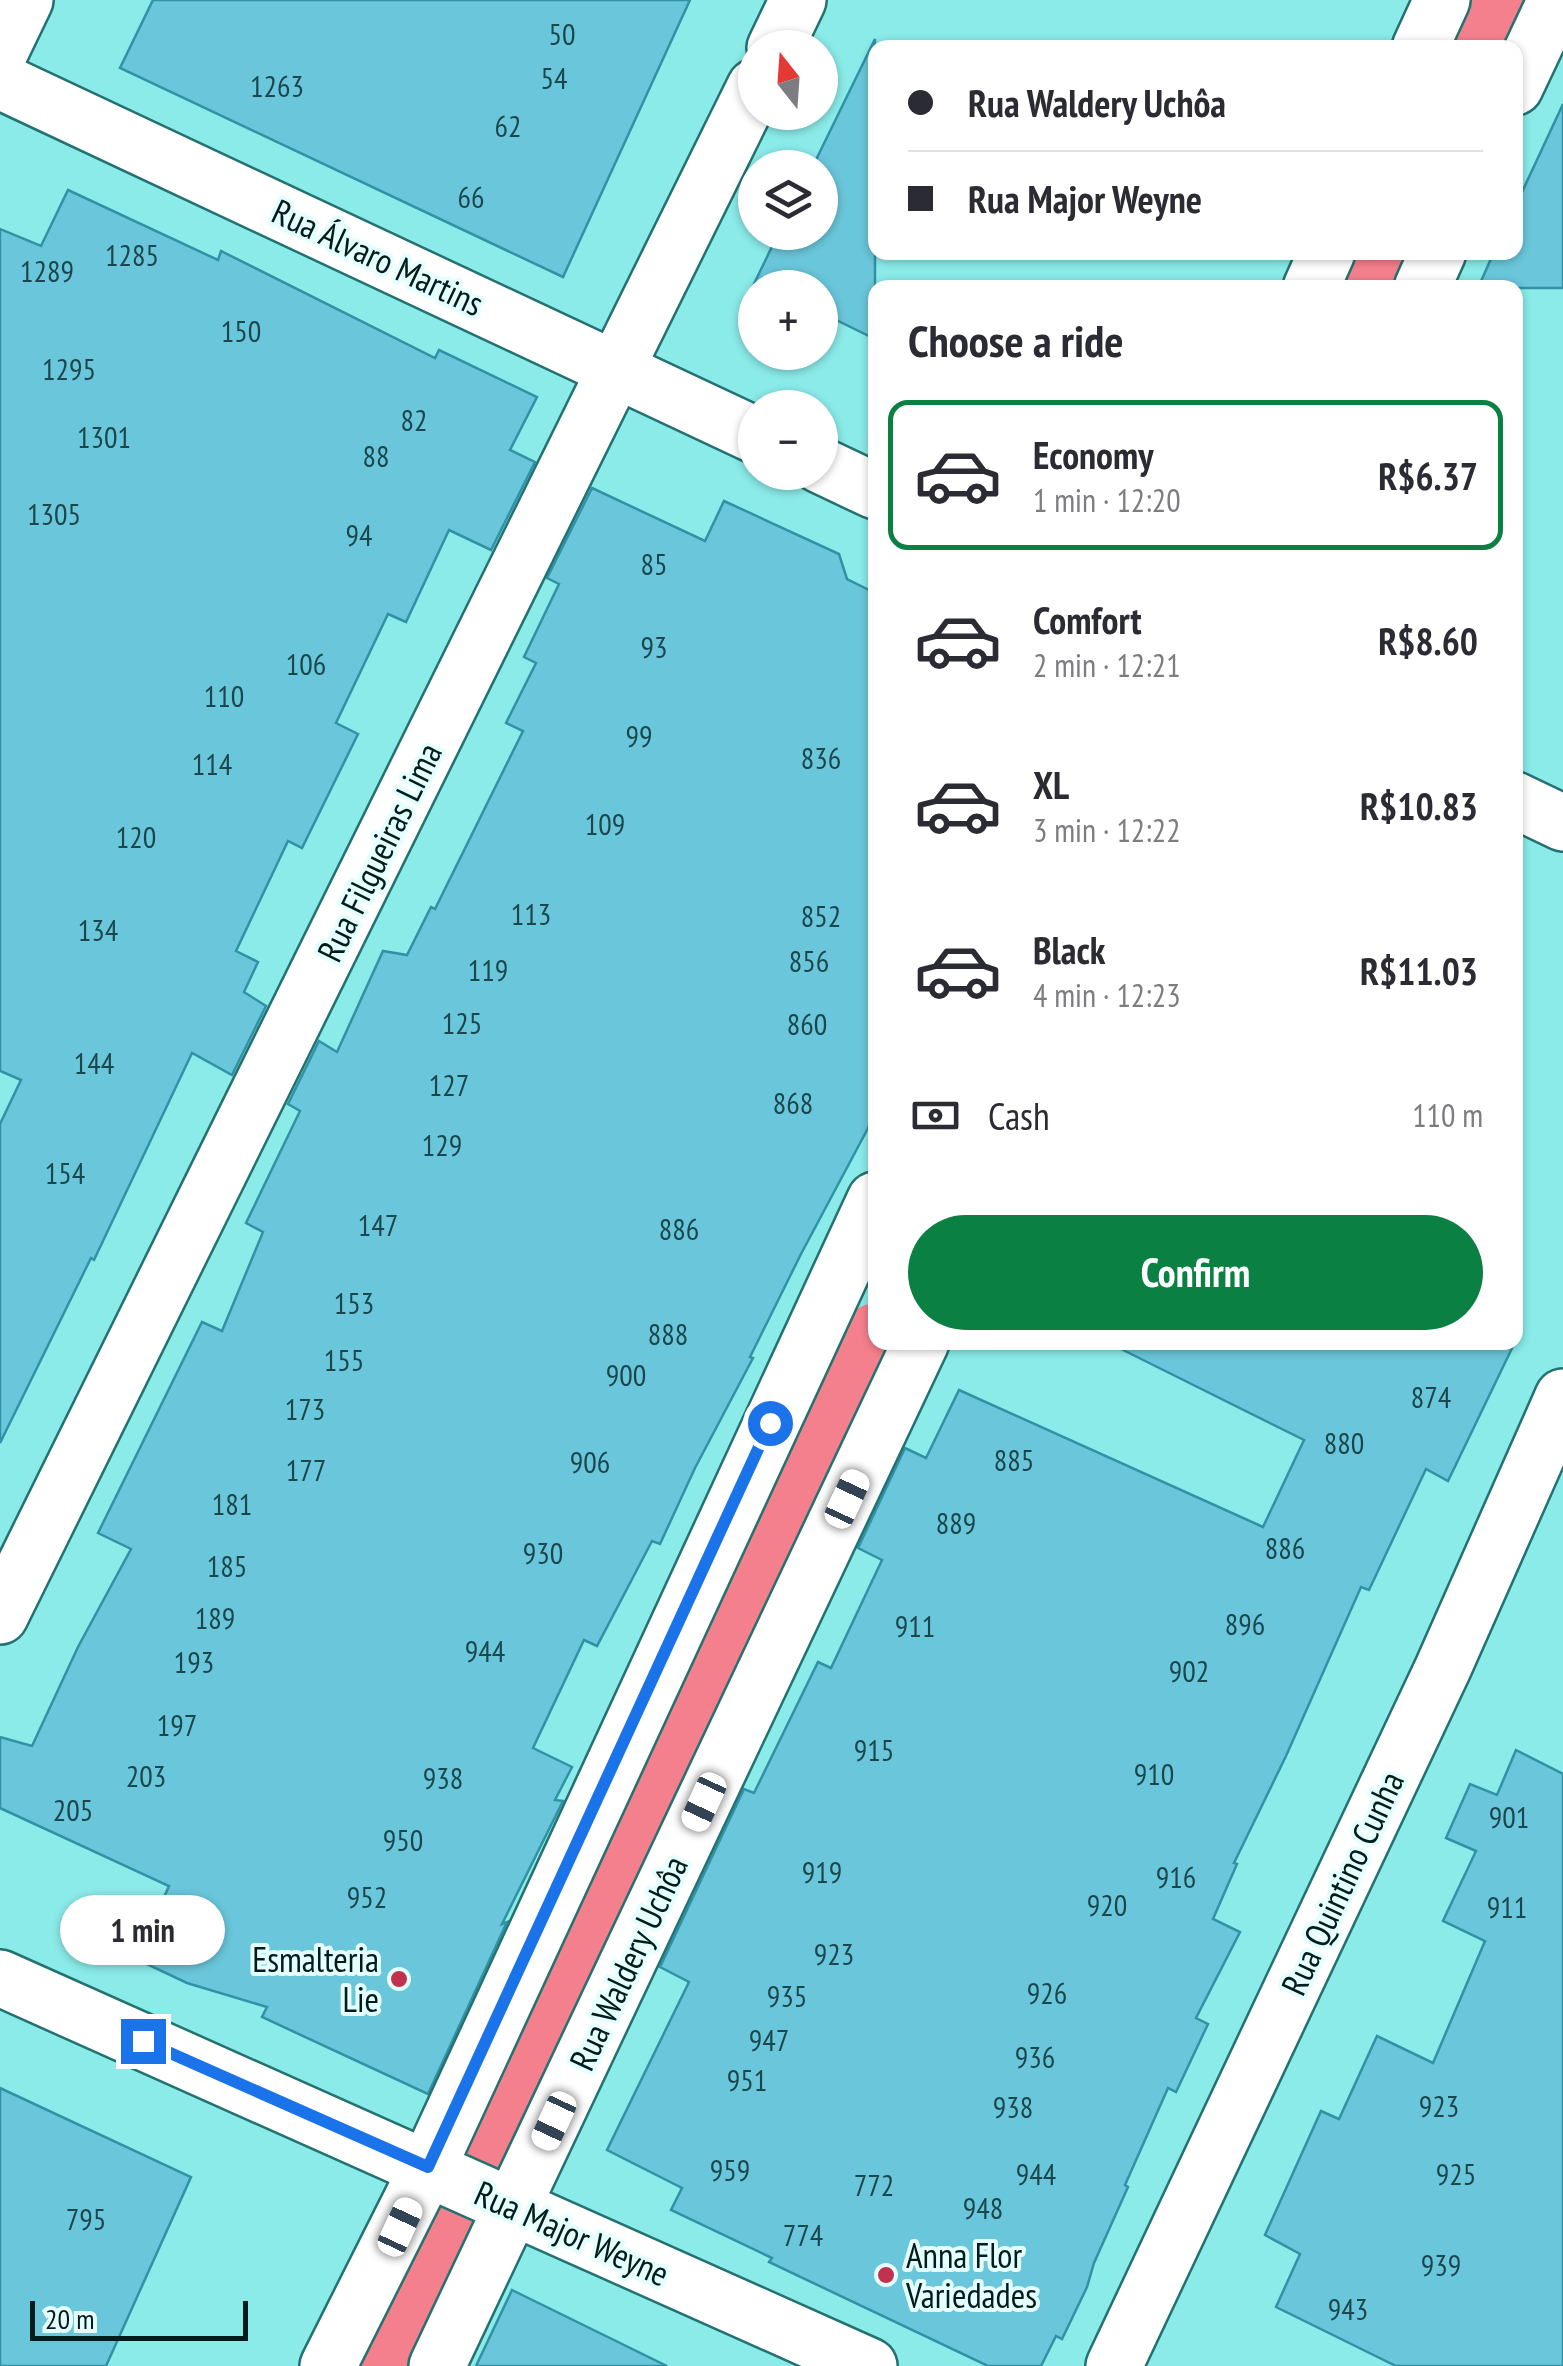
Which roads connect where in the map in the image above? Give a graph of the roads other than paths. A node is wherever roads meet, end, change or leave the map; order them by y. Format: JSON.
{"nodes":[{"id":1,"x":25,"y":0,"type":"edge"},
{"id":2,"x":798,"y":0,"type":"edge"},
{"id":3,"x":1442,"y":0,"type":"edge"},
{"id":4,"x":1556,"y":0,"type":"edge"},
{"id":5,"x":783,"y":30,"type":"edge"},
{"id":6,"x":1424,"y":40,"type":"edge"},
{"id":7,"x":0,"y":52,"type":"edge"},
{"id":8,"x":1523,"y":70,"type":"edge"},
{"id":9,"x":0,"y":81,"type":"edge"},
{"id":10,"x":738,"y":122,"type":"edge"},
{"id":11,"x":617,"y":369,"type":"junction"},
{"id":12,"x":738,"y":426,"type":"edge"},
{"id":13,"x":838,"y":474,"type":"edge"},
{"id":14,"x":868,"y":488,"type":"edge"},
{"id":15,"x":1523,"y":804,"type":"edge"},
{"id":16,"x":1563,"y":823,"type":"edge"},
{"id":17,"x":868,"y":1215,"type":"edge"},
{"id":18,"x":917,"y":1350,"type":"edge"},
{"id":19,"x":1563,"y":1397,"type":"edge"},
{"id":20,"x":0,"y":1616,"type":"edge"},
{"id":21,"x":0,"y":1978,"type":"edge"},
{"id":22,"x":428,"y":2167,"type":"junction"},
{"id":23,"x":512,"y":2207,"type":"junction"},
{"id":24,"x":328,"y":2366,"type":"edge"},
{"id":25,"x":437,"y":2366,"type":"edge"},
{"id":26,"x":870,"y":2366,"type":"edge"},
{"id":27,"x":1114,"y":2366,"type":"edge"}],
"edges":[{"from":1,"to":7,"type":"street"},
{"from":2,"to":5,"type":"street"},
{"from":3,"to":6,"type":"street"},
{"from":4,"to":8,"type":"street"},
{"from":9,"to":11,"type":"street","name":"Rua Álvaro Martins"},
{"from":10,"to":11,"type":"street","name":"Rua Filgueiras Lima"},
{"from":11,"to":12,"type":"street","name":"Rua Álvaro Martins"},
{"from":11,"to":20,"type":"street","name":"Rua Filgueiras Lima"},
{"from":13,"to":14,"type":"street"},
{"from":15,"to":16,"type":"street"},
{"from":17,"to":22,"type":"street"},
{"from":18,"to":23,"type":"street","name":"Rua Waldery Uchôa"},
{"from":19,"to":27,"type":"street","name":"Rua Quintino Cunha"},
{"from":21,"to":22,"type":"street","name":"Rua Major Weyne"},
{"from":22,"to":23,"type":"street","name":"Rua Major Weyne"},
{"from":22,"to":24,"type":"street"},
{"from":23,"to":25,"type":"street","name":"Rua Waldery Uchôa"},
{"from":23,"to":26,"type":"street","name":"Rua Major Weyne"}]}
